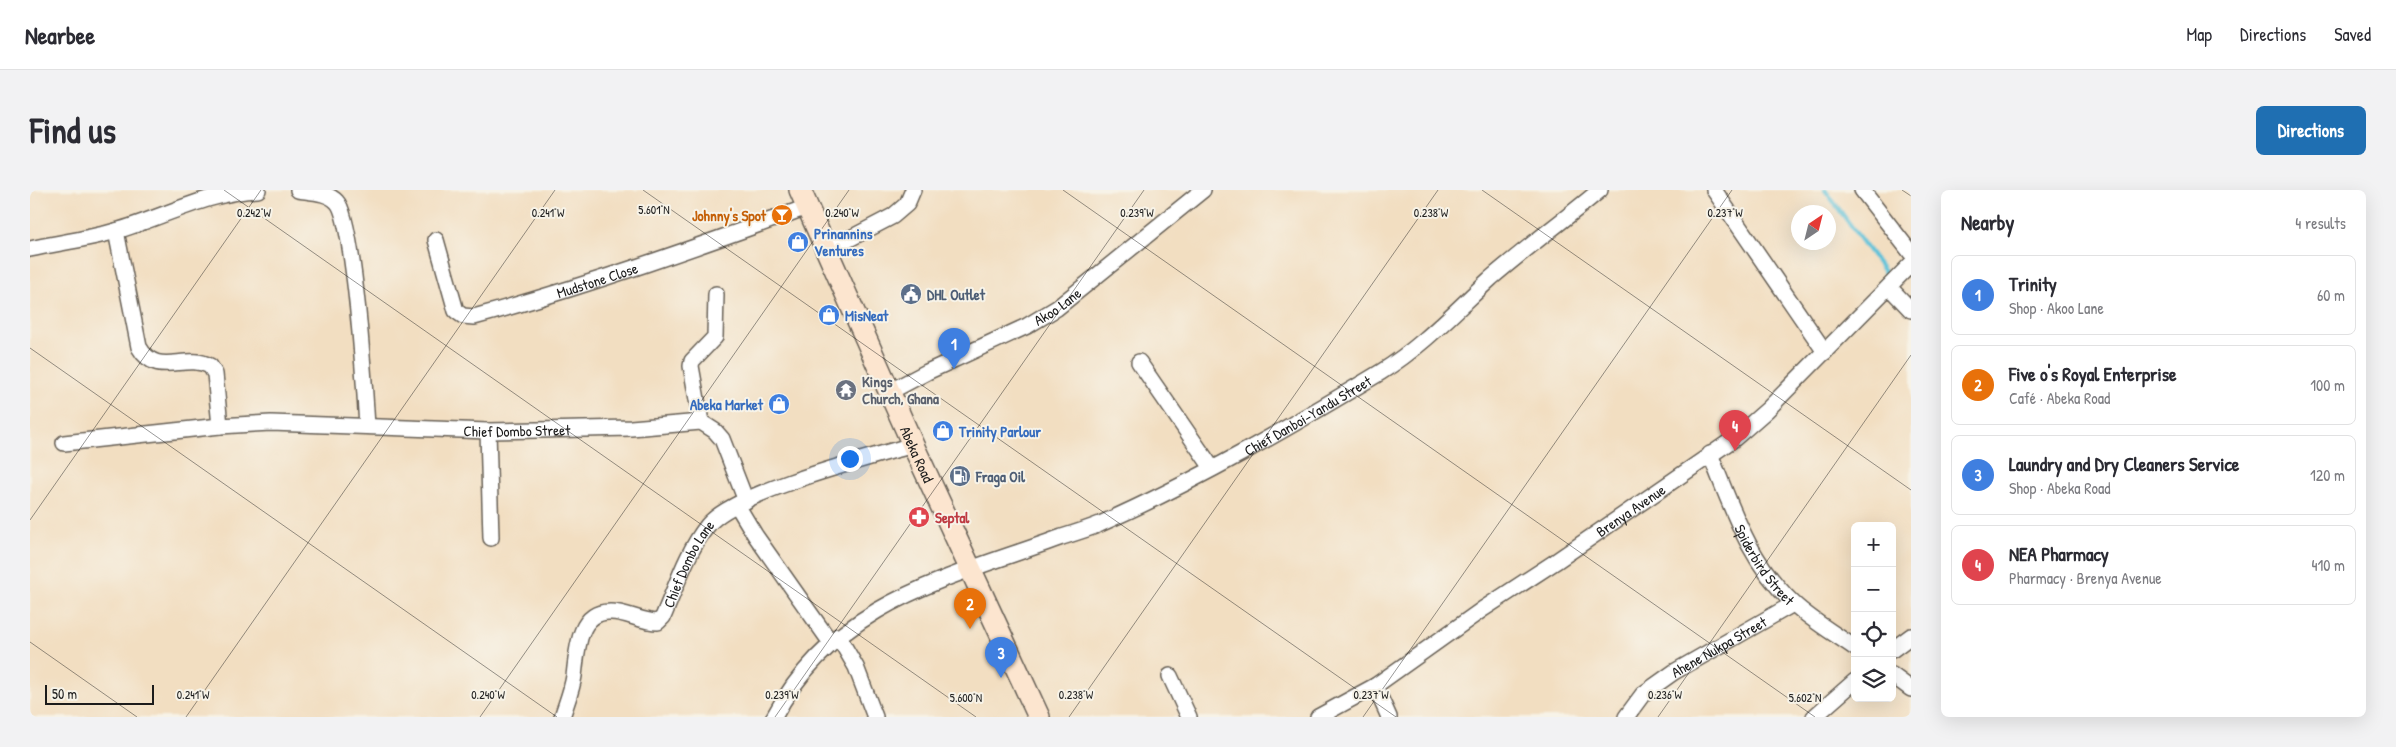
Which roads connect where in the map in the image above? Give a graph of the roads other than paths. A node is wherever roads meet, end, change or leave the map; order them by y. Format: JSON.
{"nodes":[{"id":1,"x":258,"y":190,"type":"edge"},
{"id":2,"x":298,"y":190,"type":"edge"},
{"id":3,"x":913,"y":190,"type":"edge"},
{"id":4,"x":1203,"y":190,"type":"edge"},
{"id":5,"x":1600,"y":190,"type":"edge"},
{"id":6,"x":1714,"y":190,"type":"edge"},
{"id":7,"x":1862,"y":190,"type":"edge"},
{"id":8,"x":803,"y":199,"type":"edge"},
{"id":9,"x":116,"y":231,"type":"junction"},
{"id":10,"x":436,"y":240,"type":"dead end"},
{"id":11,"x":30,"y":249,"type":"edge"},
{"id":12,"x":826,"y":251,"type":"junction"},
{"id":13,"x":1911,"y":253,"type":"edge"},
{"id":14,"x":1911,"y":264,"type":"edge"},
{"id":15,"x":1889,"y":287,"type":"junction"},
{"id":16,"x":716,"y":294,"type":"dead end"},
{"id":17,"x":1911,"y":310,"type":"edge"},
{"id":18,"x":1825,"y":352,"type":"junction"},
{"id":19,"x":1139,"y":362,"type":"dead end"},
{"id":20,"x":889,"y":392,"type":"junction"},
{"id":21,"x":701,"y":422,"type":"junction"},
{"id":22,"x":220,"y":426,"type":"junction"},
{"id":23,"x":368,"y":426,"type":"junction"},
{"id":24,"x":488,"y":431,"type":"junction"},
{"id":25,"x":64,"y":443,"type":"dead end"},
{"id":26,"x":913,"y":445,"type":"junction"},
{"id":27,"x":1710,"y":454,"type":"junction"},
{"id":28,"x":1212,"y":468,"type":"junction"},
{"id":29,"x":741,"y":503,"type":"junction"},
{"id":30,"x":492,"y":538,"type":"dead end"},
{"id":31,"x":972,"y":568,"type":"junction"},
{"id":32,"x":1794,"y":604,"type":"junction"},
{"id":33,"x":1911,"y":636,"type":"edge"},
{"id":34,"x":834,"y":640,"type":"junction"},
{"id":35,"x":1851,"y":645,"type":"edge"},
{"id":36,"x":1896,"y":647,"type":"edge"},
{"id":37,"x":1170,"y":676,"type":"dead end"},
{"id":38,"x":1896,"y":679,"type":"edge"},
{"id":39,"x":1851,"y":685,"type":"edge"},
{"id":40,"x":1375,"y":686,"type":"junction"},
{"id":41,"x":1911,"y":690,"type":"edge"},
{"id":42,"x":562,"y":717,"type":"edge"},
{"id":43,"x":774,"y":717,"type":"edge"},
{"id":44,"x":875,"y":717,"type":"edge"},
{"id":45,"x":1039,"y":717,"type":"edge"},
{"id":46,"x":1189,"y":717,"type":"edge"},
{"id":47,"x":1318,"y":717,"type":"edge"},
{"id":48,"x":1389,"y":717,"type":"edge"},
{"id":49,"x":1626,"y":717,"type":"edge"},
{"id":50,"x":1814,"y":717,"type":"edge"}],
"edges":[{"from":1,"to":9,"type":"street"},
{"from":2,"to":23,"type":"street"},
{"from":3,"to":12,"type":"street"},
{"from":4,"to":20,"type":"street","name":"Akoo Lane"},
{"from":5,"to":28,"type":"street","name":"Chief Danboi-Yandu Street"},
{"from":6,"to":18,"type":"street"},
{"from":7,"to":13,"type":"street"},
{"from":8,"to":10,"type":"street","name":"Mudstone Close"},
{"from":8,"to":12,"type":"street","name":"Abeka Road"},
{"from":9,"to":11,"type":"street"},
{"from":9,"to":22,"type":"street"},
{"from":12,"to":20,"type":"street","name":"Abeka Road"},
{"from":14,"to":15,"type":"street","name":"Brenya Avenue"},
{"from":15,"to":17,"type":"street"},
{"from":15,"to":18,"type":"street","name":"Brenya Avenue"},
{"from":16,"to":21,"type":"street"},
{"from":18,"to":27,"type":"street","name":"Brenya Avenue"},
{"from":19,"to":28,"type":"street"},
{"from":20,"to":26,"type":"street","name":"Abeka Road"},
{"from":21,"to":24,"type":"street","name":"Chief Dombo Street"},
{"from":21,"to":29,"type":"street"},
{"from":22,"to":23,"type":"street","name":"Chief Dombo Street"},
{"from":22,"to":25,"type":"street","name":"Chief Dombo Street"},
{"from":23,"to":24,"type":"street","name":"Chief Dombo Street"},
{"from":24,"to":30,"type":"street"},
{"from":26,"to":29,"type":"street"},
{"from":26,"to":31,"type":"street","name":"Abeka Road"},
{"from":27,"to":32,"type":"street","name":"Spiderbird Street"},
{"from":27,"to":40,"type":"street","name":"Brenya Avenue"},
{"from":28,"to":31,"type":"street","name":"Chief Danboi-Yandu Street"},
{"from":29,"to":34,"type":"street"},
{"from":29,"to":42,"type":"street","name":"Chief Dombo Lane"},
{"from":31,"to":34,"type":"street","name":"Chief Danboi-Yandu Street"},
{"from":31,"to":45,"type":"street","name":"Abeka Road"},
{"from":32,"to":35,"type":"street","name":"Spiderbird Street"},
{"from":32,"to":49,"type":"street","name":"Ahene Nukpa Street"},
{"from":33,"to":36,"type":"street"},
{"from":34,"to":43,"type":"street","name":"Chief Danboi-Yandu Street"},
{"from":34,"to":44,"type":"street"},
{"from":37,"to":46,"type":"street"},
{"from":38,"to":41,"type":"street"},
{"from":39,"to":50,"type":"street"},
{"from":40,"to":47,"type":"street","name":"Brenya Avenue"},
{"from":40,"to":48,"type":"street"}]}
